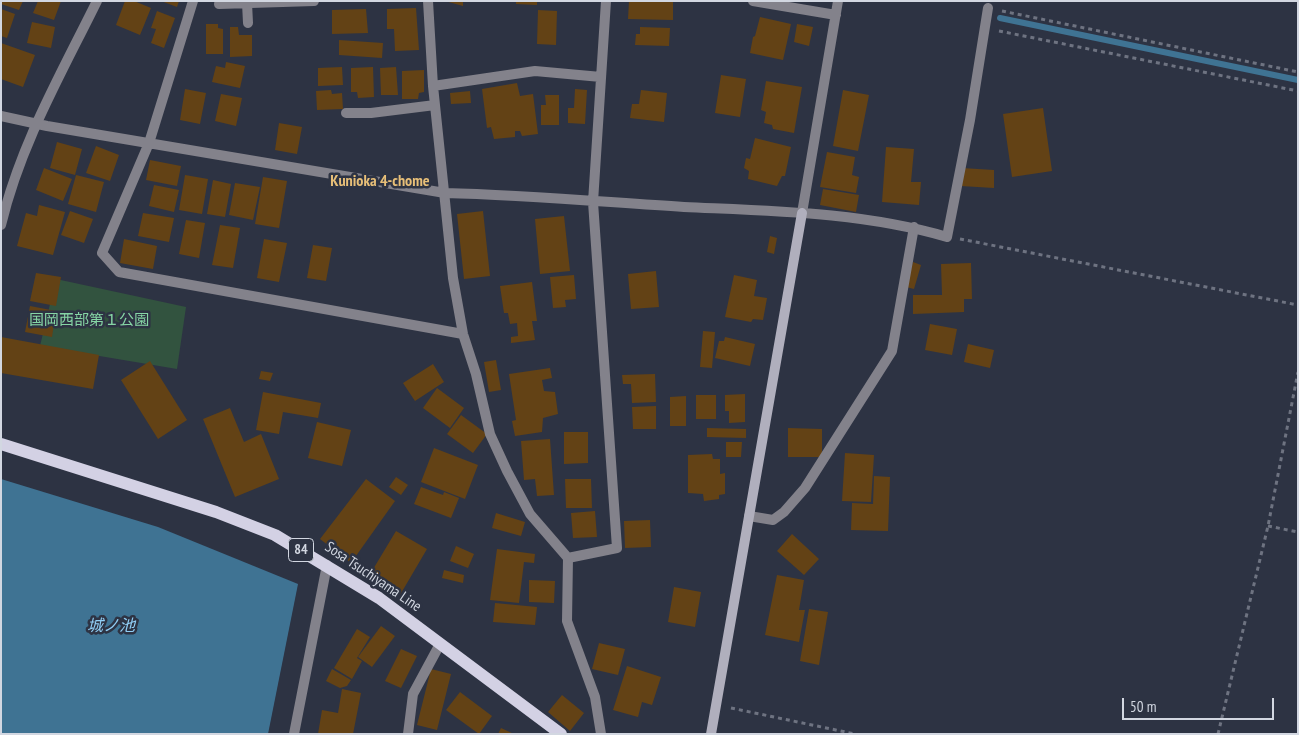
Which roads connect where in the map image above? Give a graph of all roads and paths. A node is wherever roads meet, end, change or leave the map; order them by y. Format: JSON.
{"nodes":[{"id":1,"x":97,"y":1,"type":"edge"},
{"id":2,"x":193,"y":1,"type":"edge"},
{"id":3,"x":312,"y":1,"type":"edge"},
{"id":4,"x":428,"y":1,"type":"edge"},
{"id":5,"x":606,"y":1,"type":"edge"},
{"id":6,"x":752,"y":1,"type":"edge"},
{"id":7,"x":838,"y":1,"type":"edge"},
{"id":8,"x":224,"y":3,"type":"edge"},
{"id":9,"x":247,"y":3,"type":"junction"},
{"id":10,"x":988,"y":8,"type":"joint"},
{"id":11,"x":836,"y":15,"type":"junction"},
{"id":12,"x":248,"y":22,"type":"dead end"},
{"id":13,"x":984,"y":28,"type":"junction"},
{"id":14,"x":1298,"y":72,"type":"edge"},
{"id":15,"x":601,"y":77,"type":"junction"},
{"id":16,"x":433,"y":86,"type":"junction"},
{"id":17,"x":1298,"y":91,"type":"edge"},
{"id":18,"x":435,"y":105,"type":"junction"},
{"id":19,"x":346,"y":113,"type":"dead end"},
{"id":20,"x":1,"y":116,"type":"edge"},
{"id":21,"x":36,"y":123,"type":"junction"},
{"id":22,"x":149,"y":143,"type":"junction"},
{"id":23,"x":445,"y":194,"type":"junction"},
{"id":24,"x":593,"y":202,"type":"junction"},
{"id":25,"x":802,"y":213,"type":"junction"},
{"id":26,"x":1,"y":225,"type":"edge"},
{"id":27,"x":914,"y":227,"type":"junction"},
{"id":28,"x":947,"y":237,"type":"junction"},
{"id":29,"x":1298,"y":305,"type":"edge"},
{"id":30,"x":463,"y":334,"type":"junction"},
{"id":31,"x":1298,"y":372,"type":"edge"},
{"id":32,"x":1,"y":444,"type":"edge"},
{"id":33,"x":749,"y":516,"type":"junction"},
{"id":34,"x":1268,"y":526,"type":"junction"},
{"id":35,"x":1298,"y":532,"type":"edge"},
{"id":36,"x":568,"y":558,"type":"junction"},
{"id":37,"x":327,"y":565,"type":"junction"},
{"id":38,"x":440,"y":644,"type":"junction"},
{"id":39,"x":716,"y":705,"type":"junction"},
{"id":40,"x":294,"y":734,"type":"edge"},
{"id":41,"x":408,"y":734,"type":"edge"},
{"id":42,"x":561,"y":734,"type":"edge"},
{"id":43,"x":601,"y":734,"type":"edge"},
{"id":44,"x":711,"y":734,"type":"edge"},
{"id":45,"x":855,"y":734,"type":"edge"},
{"id":46,"x":1218,"y":734,"type":"edge"}],
"edges":[{"from":1,"to":21,"type":"street"},
{"from":2,"to":22,"type":"street"},
{"from":3,"to":9,"type":"street"},
{"from":4,"to":16,"type":"street"},
{"from":5,"to":15,"type":"street"},
{"from":6,"to":11,"type":"street"},
{"from":7,"to":11,"type":"street"},
{"from":8,"to":9,"type":"street"},
{"from":9,"to":12,"type":"street"},
{"from":10,"to":13,"type":"street"},
{"from":10,"to":14,"type":"path"},
{"from":11,"to":25,"type":"street"},
{"from":13,"to":17,"type":"path"},
{"from":13,"to":28,"type":"street"},
{"from":15,"to":16,"type":"street"},
{"from":15,"to":24,"type":"street"},
{"from":16,"to":18,"type":"street"},
{"from":18,"to":19,"type":"street"},
{"from":18,"to":23,"type":"street"},
{"from":20,"to":21,"type":"street"},
{"from":21,"to":22,"type":"street"},
{"from":21,"to":26,"type":"street"},
{"from":22,"to":23,"type":"street"},
{"from":22,"to":30,"type":"street"},
{"from":23,"to":24,"type":"street"},
{"from":23,"to":30,"type":"street"},
{"from":24,"to":25,"type":"street"},
{"from":24,"to":36,"type":"street"},
{"from":25,"to":27,"type":"street"},
{"from":25,"to":33,"type":"street"},
{"from":27,"to":28,"type":"street"},
{"from":27,"to":33,"type":"street"},
{"from":28,"to":29,"type":"path"},
{"from":30,"to":36,"type":"street"},
{"from":31,"to":34,"type":"path"},
{"from":32,"to":37,"type":"main road","name":"Sosa Tsuchiyama Line","number":"84"},
{"from":33,"to":39,"type":"street"},
{"from":34,"to":35,"type":"path"},
{"from":34,"to":46,"type":"path"},
{"from":36,"to":43,"type":"street"},
{"from":37,"to":38,"type":"main road","name":"Sosa Tsuchiyama Line","number":"84"},
{"from":37,"to":40,"type":"street"},
{"from":38,"to":41,"type":"street"},
{"from":38,"to":42,"type":"main road","name":"Sosa Tsuchiyama Line","number":"84"},
{"from":39,"to":44,"type":"street"},
{"from":39,"to":45,"type":"path"}]}
